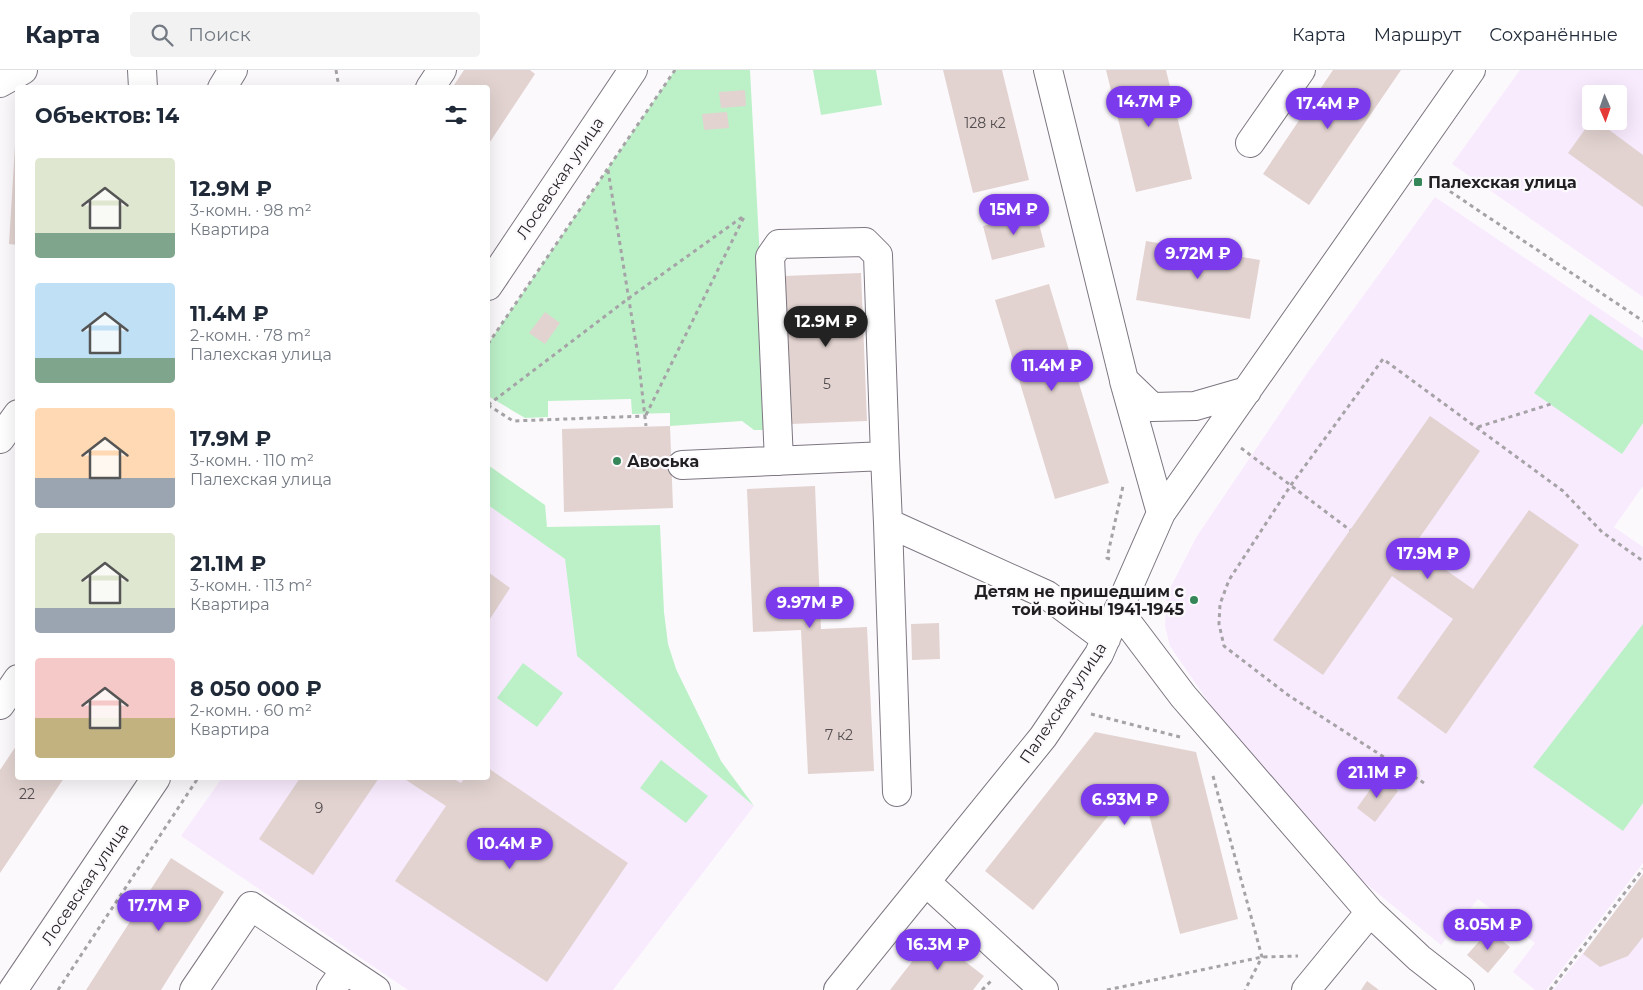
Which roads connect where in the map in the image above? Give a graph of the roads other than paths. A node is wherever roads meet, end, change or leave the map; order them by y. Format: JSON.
{"nodes":[{"id":1,"x":23,"y":70,"type":"edge"},
{"id":2,"x":142,"y":70,"type":"edge"},
{"id":3,"x":233,"y":70,"type":"edge"},
{"id":4,"x":442,"y":70,"type":"edge"},
{"id":5,"x":633,"y":70,"type":"edge"},
{"id":6,"x":1048,"y":70,"type":"edge"},
{"id":7,"x":1301,"y":70,"type":"edge"},
{"id":8,"x":1471,"y":70,"type":"edge"},
{"id":9,"x":0,"y":83,"type":"edge"},
{"id":10,"x":143,"y":85,"type":"edge"},
{"id":11,"x":224,"y":85,"type":"edge"},
{"id":12,"x":432,"y":85,"type":"edge"},
{"id":13,"x":1250,"y":143,"type":"dead end"},
{"id":14,"x":490,"y":283,"type":"edge"},
{"id":15,"x":1124,"y":380,"type":"junction"},
{"id":16,"x":1247,"y":391,"type":"junction"},
{"id":17,"x":15,"y":418,"type":"edge"},
{"id":18,"x":0,"y":439,"type":"edge"},
{"id":19,"x":885,"y":456,"type":"junction"},
{"id":20,"x":779,"y":461,"type":"junction"},
{"id":21,"x":682,"y":465,"type":"dead end"},
{"id":22,"x":1161,"y":513,"type":"junction"},
{"id":23,"x":888,"y":523,"type":"junction"},
{"id":24,"x":1118,"y":610,"type":"junction"},
{"id":25,"x":1106,"y":639,"type":"junction"},
{"id":26,"x":15,"y":683,"type":"edge"},
{"id":27,"x":0,"y":705,"type":"edge"},
{"id":28,"x":155,"y":780,"type":"edge"},
{"id":29,"x":897,"y":792,"type":"dead end"},
{"id":30,"x":927,"y":883,"type":"junction"},
{"id":31,"x":1370,"y":912,"type":"junction"},
{"id":32,"x":338,"y":980,"type":"edge"},
{"id":33,"x":13,"y":990,"type":"edge"},
{"id":34,"x":194,"y":990,"type":"edge"},
{"id":35,"x":376,"y":990,"type":"edge"},
{"id":36,"x":838,"y":990,"type":"edge"},
{"id":37,"x":1044,"y":990,"type":"edge"},
{"id":38,"x":1306,"y":990,"type":"edge"},
{"id":39,"x":1460,"y":990,"type":"edge"}],
"edges":[{"from":1,"to":9,"type":"street"},
{"from":2,"to":10,"type":"street"},
{"from":3,"to":11,"type":"street"},
{"from":4,"to":12,"type":"street"},
{"from":5,"to":14,"type":"street","name":"Лосевская улица"},
{"from":6,"to":15,"type":"street"},
{"from":7,"to":13,"type":"street"},
{"from":8,"to":16,"type":"street","name":"Палехская улица"},
{"from":15,"to":16,"type":"street"},
{"from":15,"to":22,"type":"street"},
{"from":16,"to":22,"type":"street","name":"Палехская улица"},
{"from":17,"to":18,"type":"street"},
{"from":19,"to":20,"type":"street"},
{"from":19,"to":20,"type":"street"},
{"from":19,"to":23,"type":"street"},
{"from":20,"to":21,"type":"street"},
{"from":22,"to":24,"type":"street","name":"Палехская улица"},
{"from":23,"to":25,"type":"street"},
{"from":23,"to":29,"type":"street"},
{"from":24,"to":25,"type":"street","name":"Палехская улица"},
{"from":24,"to":31,"type":"street"},
{"from":25,"to":30,"type":"street","name":"Палехская улица"},
{"from":26,"to":27,"type":"street"},
{"from":28,"to":33,"type":"street","name":"Лосевская улица"},
{"from":30,"to":36,"type":"street","name":"Палехская улица"},
{"from":30,"to":37,"type":"street"},
{"from":31,"to":38,"type":"street"},
{"from":31,"to":39,"type":"street"},
{"from":32,"to":34,"type":"street"},
{"from":32,"to":35,"type":"street"}]}
